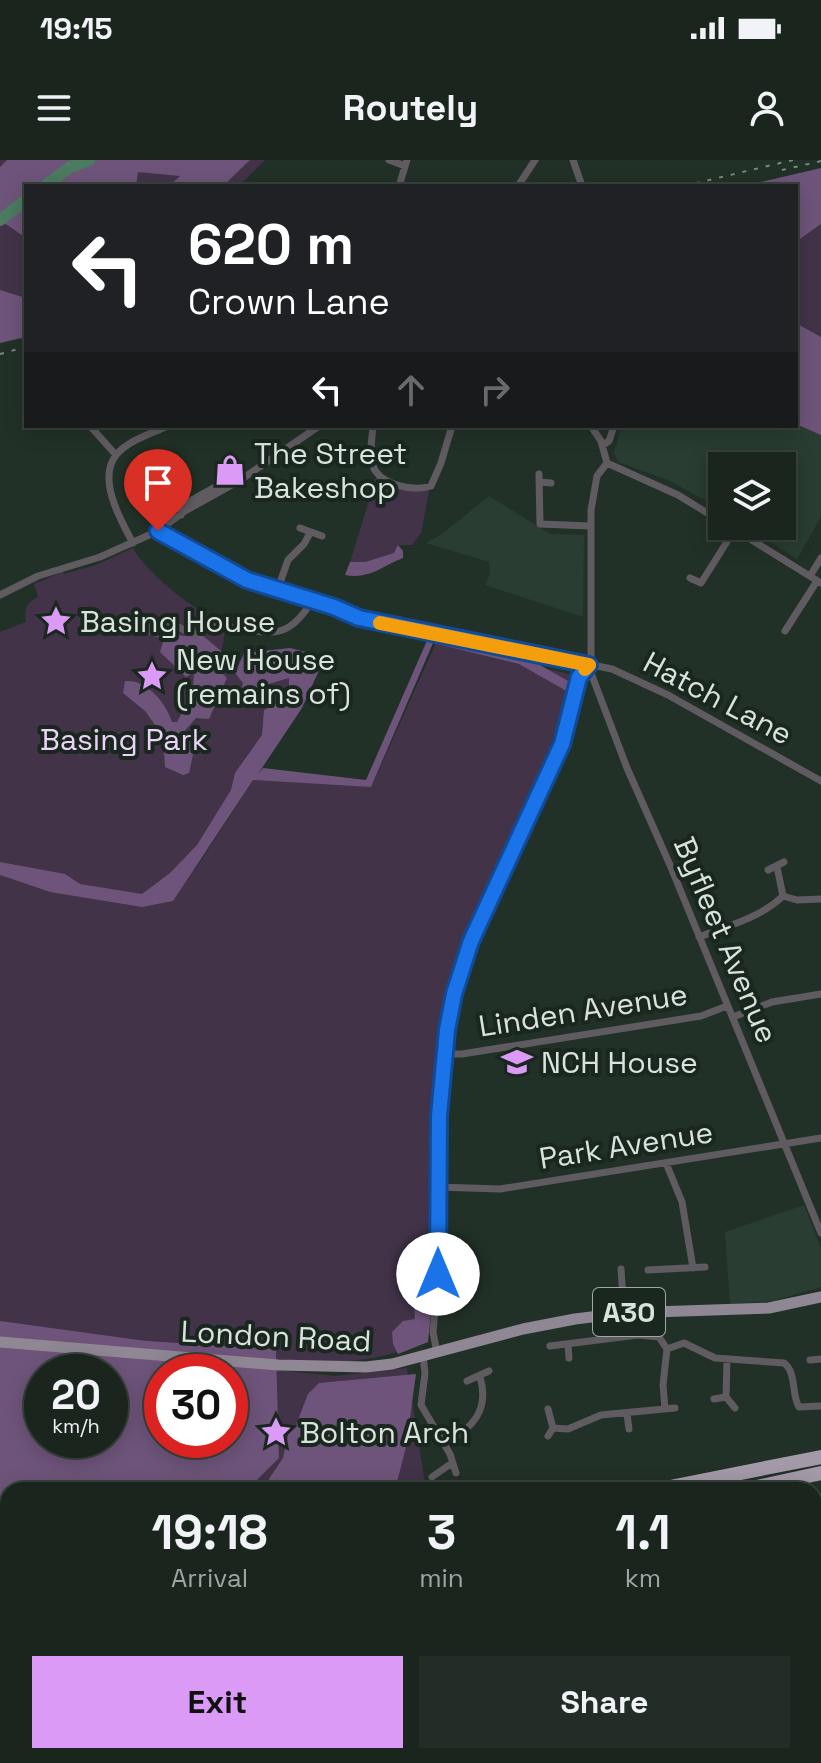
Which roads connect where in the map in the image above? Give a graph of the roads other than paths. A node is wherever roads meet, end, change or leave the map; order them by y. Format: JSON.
{"nodes":[{"id":1,"x":389,"y":160,"type":"edge"},
{"id":2,"x":535,"y":160,"type":"edge"},
{"id":3,"x":573,"y":160,"type":"edge"},
{"id":4,"x":406,"y":163,"type":"edge"},
{"id":5,"x":400,"y":184,"type":"edge"},
{"id":6,"x":519,"y":184,"type":"edge"},
{"id":7,"x":581,"y":184,"type":"edge"},
{"id":8,"x":92,"y":428,"type":"edge"},
{"id":9,"x":163,"y":428,"type":"edge"},
{"id":10,"x":316,"y":428,"type":"edge"},
{"id":11,"x":373,"y":428,"type":"edge"},
{"id":12,"x":451,"y":428,"type":"edge"},
{"id":13,"x":593,"y":428,"type":"edge"},
{"id":14,"x":613,"y":428,"type":"edge"},
{"id":15,"x":603,"y":445,"type":"junction"},
{"id":16,"x":116,"y":455,"type":"junction"},
{"id":17,"x":607,"y":463,"type":"junction"},
{"id":18,"x":551,"y":483,"type":"dead end"},
{"id":19,"x":708,"y":513,"type":"edge"},
{"id":20,"x":590,"y":526,"type":"junction"},
{"id":21,"x":300,"y":528,"type":"dead end"},
{"id":22,"x":158,"y":531,"type":"junction"},
{"id":23,"x":310,"y":533,"type":"junction"},
{"id":24,"x":322,"y":536,"type":"dead end"},
{"id":25,"x":725,"y":540,"type":"edge"},
{"id":26,"x":751,"y":540,"type":"edge"},
{"id":27,"x":133,"y":543,"type":"junction"},
{"id":28,"x":821,"y":558,"type":"edge"},
{"id":29,"x":690,"y":578,"type":"dead end"},
{"id":30,"x":816,"y":580,"type":"edge"},
{"id":31,"x":277,"y":591,"type":"junction"},
{"id":32,"x":0,"y":595,"type":"edge"},
{"id":33,"x":312,"y":601,"type":"junction"},
{"id":34,"x":166,"y":620,"type":"dead end"},
{"id":35,"x":785,"y":631,"type":"dead end"},
{"id":36,"x":589,"y":665,"type":"junction"},
{"id":37,"x":821,"y":781,"type":"edge"},
{"id":38,"x":777,"y":866,"type":"dead end"},
{"id":39,"x":783,"y":896,"type":"junction"},
{"id":40,"x":821,"y":899,"type":"edge"},
{"id":41,"x":699,"y":937,"type":"junction"},
{"id":42,"x":821,"y":994,"type":"edge"},
{"id":43,"x":727,"y":1006,"type":"junction"},
{"id":44,"x":733,"y":1017,"type":"junction"},
{"id":45,"x":445,"y":1054,"type":"junction"},
{"id":46,"x":821,"y":1138,"type":"edge"},
{"id":47,"x":784,"y":1144,"type":"junction"},
{"id":48,"x":666,"y":1163,"type":"junction"},
{"id":49,"x":437,"y":1187,"type":"junction"},
{"id":50,"x":821,"y":1233,"type":"edge"},
{"id":51,"x":660,"y":1259,"type":"dead end"},
{"id":52,"x":705,"y":1267,"type":"dead end"},
{"id":53,"x":693,"y":1268,"type":"junction"},
{"id":54,"x":621,"y":1269,"type":"dead end"},
{"id":55,"x":661,"y":1269,"type":"junction"},
{"id":56,"x":648,"y":1270,"type":"dead end"},
{"id":57,"x":821,"y":1297,"type":"edge"},
{"id":58,"x":624,"y":1313,"type":"junction"},
{"id":59,"x":0,"y":1342,"type":"edge"},
{"id":60,"x":568,"y":1345,"type":"junction"},
{"id":61,"x":550,"y":1346,"type":"dead end"},
{"id":62,"x":667,"y":1349,"type":"junction"},
{"id":63,"x":437,"y":1353,"type":"junction"},
{"id":64,"x":423,"y":1356,"type":"junction"},
{"id":65,"x":569,"y":1358,"type":"dead end"},
{"id":66,"x":727,"y":1359,"type":"junction"},
{"id":67,"x":821,"y":1359,"type":"edge"},
{"id":68,"x":810,"y":1360,"type":"dead end"},
{"id":69,"x":489,"y":1371,"type":"dead end"},
{"id":70,"x":480,"y":1377,"type":"junction"},
{"id":71,"x":467,"y":1381,"type":"dead end"},
{"id":72,"x":726,"y":1397,"type":"junction"},
{"id":73,"x":714,"y":1399,"type":"dead end"},
{"id":74,"x":821,"y":1406,"type":"edge"},
{"id":75,"x":675,"y":1408,"type":"dead end"},
{"id":76,"x":735,"y":1408,"type":"dead end"},
{"id":77,"x":548,"y":1409,"type":"dead end"},
{"id":78,"x":665,"y":1409,"type":"junction"},
{"id":79,"x":627,"y":1414,"type":"junction"},
{"id":80,"x":553,"y":1428,"type":"junction"},
{"id":81,"x":629,"y":1429,"type":"dead end"},
{"id":82,"x":548,"y":1436,"type":"dead end"},
{"id":83,"x":445,"y":1444,"type":"junction"},
{"id":84,"x":821,"y":1457,"type":"edge"},
{"id":85,"x":452,"y":1463,"type":"junction"},
{"id":86,"x":456,"y":1473,"type":"dead end"},
{"id":87,"x":821,"y":1473,"type":"edge"},
{"id":88,"x":432,"y":1477,"type":"dead end"},
{"id":89,"x":695,"y":1482,"type":"edge"},
{"id":90,"x":780,"y":1482,"type":"edge"}],
"edges":[{"from":1,"to":4,"type":"street"},
{"from":2,"to":6,"type":"street"},
{"from":3,"to":7,"type":"street"},
{"from":4,"to":5,"type":"street"},
{"from":8,"to":16,"type":"street"},
{"from":9,"to":16,"type":"street"},
{"from":10,"to":22,"type":"street"},
{"from":11,"to":12,"type":"street"},
{"from":13,"to":15,"type":"street"},
{"from":14,"to":15,"type":"street"},
{"from":15,"to":17,"type":"street"},
{"from":16,"to":27,"type":"street"},
{"from":17,"to":19,"type":"street"},
{"from":17,"to":20,"type":"street"},
{"from":18,"to":20,"type":"street"},
{"from":20,"to":36,"type":"street"},
{"from":21,"to":23,"type":"street"},
{"from":22,"to":27,"type":"street"},
{"from":22,"to":31,"type":"street","name":"Hatch Lane"},
{"from":23,"to":24,"type":"street"},
{"from":23,"to":31,"type":"street"},
{"from":25,"to":29,"type":"street"},
{"from":26,"to":30,"type":"street"},
{"from":27,"to":32,"type":"street"},
{"from":28,"to":30,"type":"street"},
{"from":30,"to":35,"type":"street"},
{"from":31,"to":33,"type":"street","name":"Hatch Lane"},
{"from":33,"to":34,"type":"street"},
{"from":33,"to":36,"type":"street","name":"Hatch Lane"},
{"from":36,"to":37,"type":"street","name":"Hatch Lane"},
{"from":36,"to":41,"type":"street","name":"Byfleet Avenue"},
{"from":36,"to":45,"type":"street"},
{"from":38,"to":39,"type":"street"},
{"from":39,"to":40,"type":"street"},
{"from":39,"to":41,"type":"street"},
{"from":41,"to":43,"type":"street","name":"Byfleet Avenue"},
{"from":42,"to":44,"type":"street","name":"Linden Avenue"},
{"from":43,"to":44,"type":"street","name":"Byfleet Avenue"},
{"from":43,"to":45,"type":"street","name":"Linden Avenue"},
{"from":44,"to":47,"type":"street","name":"Byfleet Avenue"},
{"from":45,"to":49,"type":"street"},
{"from":46,"to":47,"type":"street","name":"Park Avenue"},
{"from":47,"to":48,"type":"street","name":"Park Avenue"},
{"from":47,"to":50,"type":"street","name":"Byfleet Avenue"},
{"from":48,"to":49,"type":"street","name":"Park Avenue"},
{"from":48,"to":53,"type":"street"},
{"from":49,"to":63,"type":"street"},
{"from":51,"to":55,"type":"street"},
{"from":52,"to":53,"type":"street"},
{"from":53,"to":55,"type":"street"},
{"from":54,"to":58,"type":"street"},
{"from":55,"to":56,"type":"street"},
{"from":57,"to":58,"type":"main road","name":"London Road","number":"A30"},
{"from":58,"to":63,"type":"main road","name":"London Road","number":"A30"},
{"from":59,"to":64,"type":"main road","name":"London Road","number":"A30"},
{"from":60,"to":61,"type":"street"},
{"from":60,"to":62,"type":"street"},
{"from":60,"to":65,"type":"street"},
{"from":62,"to":66,"type":"street"},
{"from":62,"to":78,"type":"street"},
{"from":63,"to":64,"type":"main road","name":"London Road","number":"A30"},
{"from":64,"to":83,"type":"street"},
{"from":66,"to":72,"type":"street"},
{"from":66,"to":74,"type":"street"},
{"from":67,"to":68,"type":"street"},
{"from":69,"to":70,"type":"street"},
{"from":70,"to":71,"type":"street"},
{"from":70,"to":83,"type":"street"},
{"from":72,"to":73,"type":"street"},
{"from":72,"to":76,"type":"street"},
{"from":75,"to":78,"type":"street"},
{"from":77,"to":80,"type":"street"},
{"from":78,"to":79,"type":"street"},
{"from":79,"to":80,"type":"street"},
{"from":79,"to":81,"type":"street"},
{"from":80,"to":82,"type":"street"},
{"from":83,"to":85,"type":"street"},
{"from":84,"to":89,"type":"highway"},
{"from":85,"to":86,"type":"street"},
{"from":85,"to":88,"type":"street"},
{"from":87,"to":90,"type":"highway"}]}
